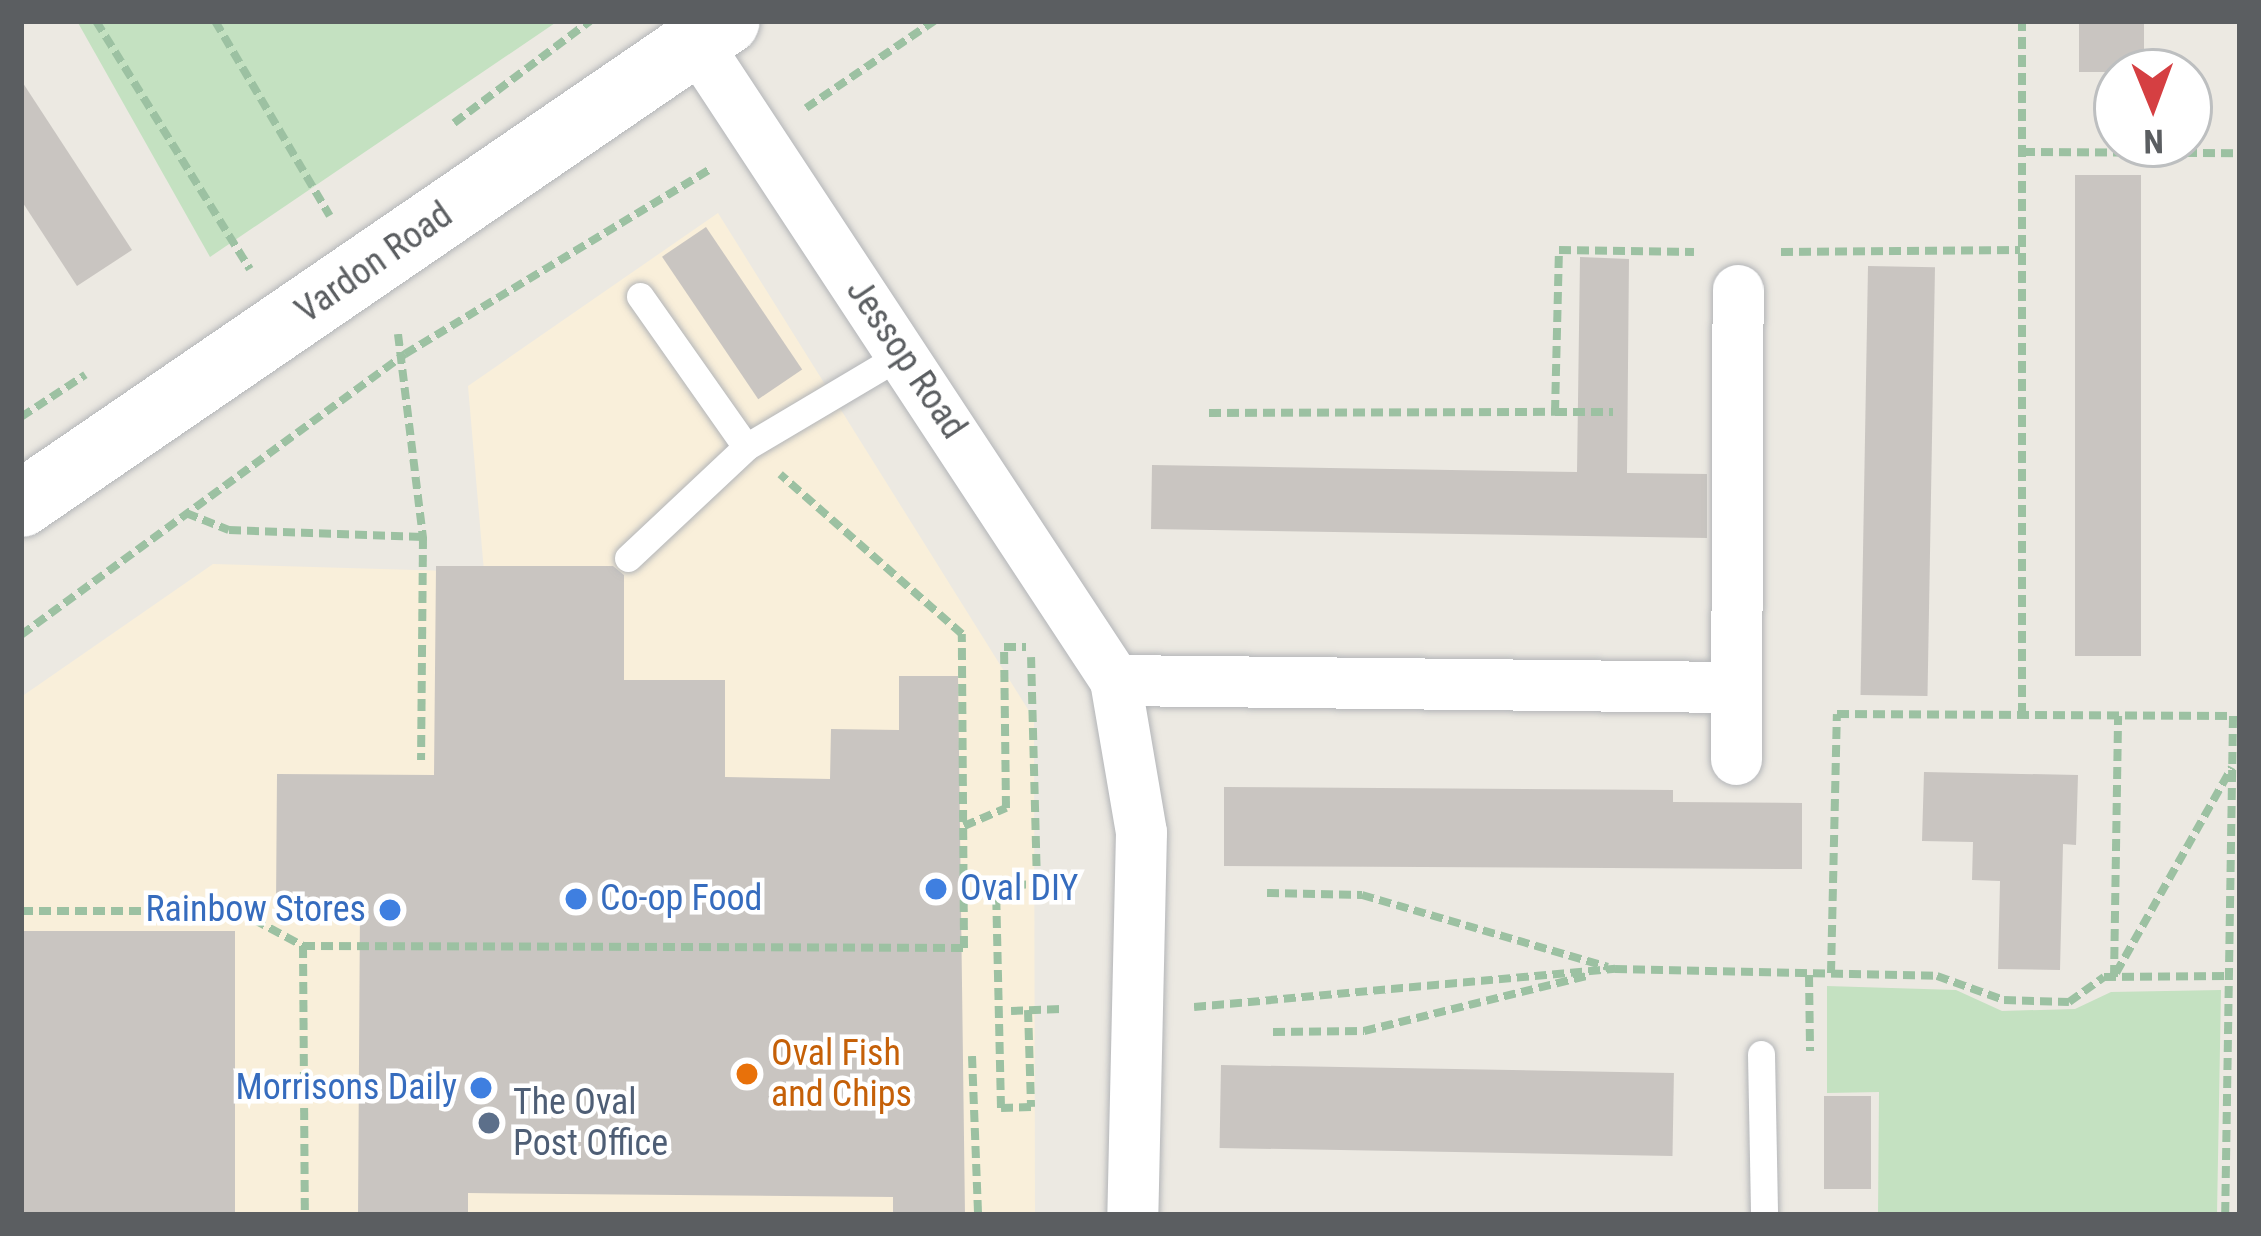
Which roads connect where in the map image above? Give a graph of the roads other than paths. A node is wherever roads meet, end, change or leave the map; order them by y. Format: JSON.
{"nodes":[{"id":1,"x":710,"y":30,"type":"edge"},
{"id":2,"x":1740,"y":265,"type":"road end"},
{"id":3,"x":640,"y":296,"type":"dead end"},
{"id":4,"x":904,"y":353,"type":"junction"},
{"id":5,"x":746,"y":446,"type":"junction"},
{"id":6,"x":21,"y":504,"type":"edge"},
{"id":7,"x":628,"y":558,"type":"dead end"},
{"id":8,"x":1115,"y":680,"type":"junction"},
{"id":9,"x":1734,"y":687,"type":"junction"},
{"id":10,"x":1736,"y":759,"type":"dead end"},
{"id":11,"x":1761,"y":1054,"type":"dead end"},
{"id":12,"x":1132,"y":1215,"type":"edge"},
{"id":13,"x":1764,"y":1215,"type":"edge"}],
"edges":[{"from":1,"to":4,"type":"street","name":"Jessop Road"},
{"from":1,"to":6,"type":"street","name":"Vardon Road"},
{"from":2,"to":9,"type":"street"},
{"from":3,"to":5,"type":"lane"},
{"from":4,"to":5,"type":"lane"},
{"from":4,"to":8,"type":"street","name":"Jessop Road"},
{"from":5,"to":7,"type":"lane"},
{"from":8,"to":9,"type":"street"},
{"from":8,"to":12,"type":"street","name":"Jessop Road"},
{"from":9,"to":10,"type":"street"},
{"from":11,"to":13,"type":"lane"}]}
